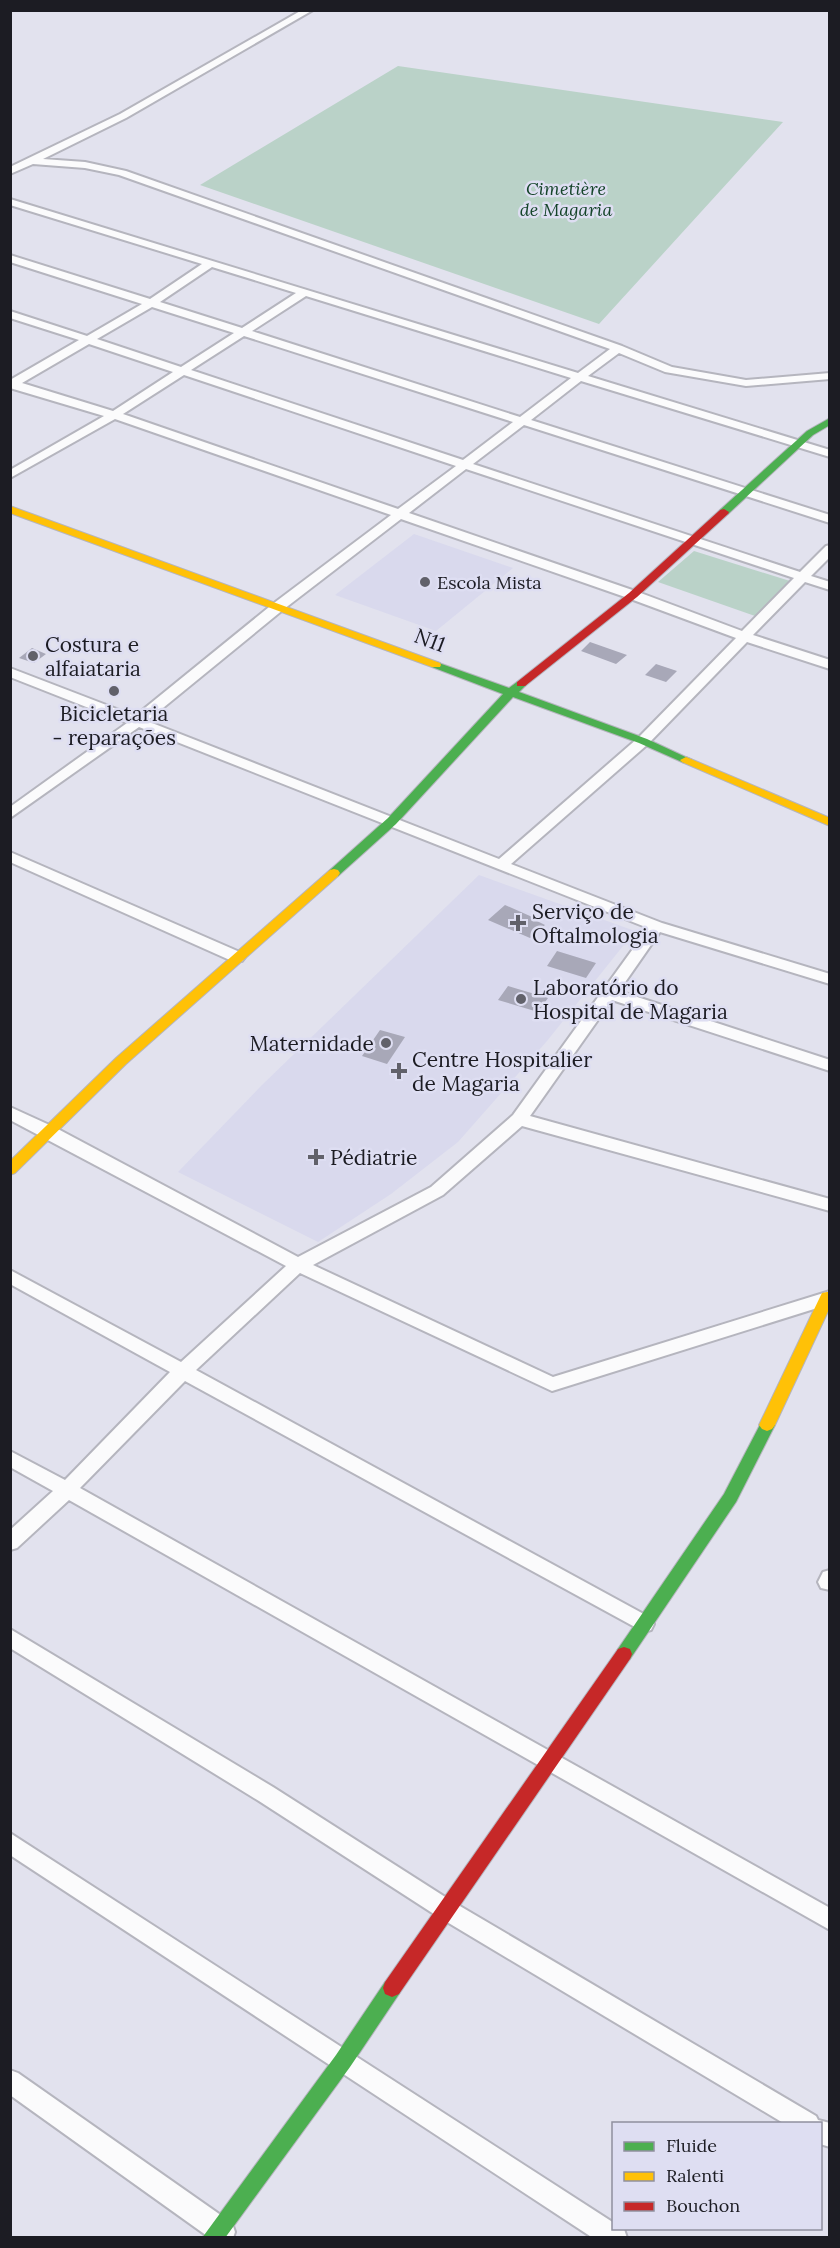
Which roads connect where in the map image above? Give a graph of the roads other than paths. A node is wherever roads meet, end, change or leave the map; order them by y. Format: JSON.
{"nodes":[{"id":1,"x":309,"y":10,"type":"edge"},
{"id":2,"x":33,"y":160,"type":"junction"},
{"id":3,"x":10,"y":171,"type":"edge"},
{"id":4,"x":10,"y":202,"type":"edge"},
{"id":5,"x":10,"y":258,"type":"edge"},
{"id":6,"x":210,"y":264,"type":"junction"},
{"id":7,"x":304,"y":293,"type":"junction"},
{"id":8,"x":151,"y":303,"type":"junction"},
{"id":9,"x":10,"y":314,"type":"edge"},
{"id":10,"x":243,"y":332,"type":"junction"},
{"id":11,"x":88,"y":340,"type":"junction"},
{"id":12,"x":618,"y":348,"type":"junction"},
{"id":13,"x":182,"y":371,"type":"junction"},
{"id":14,"x":830,"y":376,"type":"edge"},
{"id":15,"x":579,"y":378,"type":"junction"},
{"id":16,"x":12,"y":384,"type":"edge"},
{"id":17,"x":114,"y":415,"type":"junction"},
{"id":18,"x":523,"y":421,"type":"junction"},
{"id":19,"x":830,"y":421,"type":"edge"},
{"id":20,"x":797,"y":445,"type":"junction"},
{"id":21,"x":830,"y":454,"type":"edge"},
{"id":22,"x":465,"y":465,"type":"junction"},
{"id":23,"x":10,"y":475,"type":"edge"},
{"id":24,"x":746,"y":492,"type":"junction"},
{"id":25,"x":10,"y":509,"type":"edge"},
{"id":26,"x":401,"y":514,"type":"junction"},
{"id":27,"x":830,"y":519,"type":"edge"},
{"id":28,"x":692,"y":540,"type":"junction"},
{"id":29,"x":830,"y":549,"type":"edge"},
{"id":30,"x":801,"y":577,"type":"junction"},
{"id":31,"x":830,"y":586,"type":"edge"},
{"id":32,"x":633,"y":595,"type":"junction"},
{"id":33,"x":279,"y":606,"type":"junction"},
{"id":34,"x":745,"y":637,"type":"junction"},
{"id":35,"x":830,"y":665,"type":"edge"},
{"id":36,"x":10,"y":672,"type":"edge"},
{"id":37,"x":510,"y":693,"type":"junction"},
{"id":38,"x":137,"y":722,"type":"junction"},
{"id":39,"x":643,"y":741,"type":"junction"},
{"id":40,"x":10,"y":814,"type":"edge"},
{"id":41,"x":392,"y":821,"type":"junction"},
{"id":42,"x":830,"y":823,"type":"edge"},
{"id":43,"x":10,"y":855,"type":"edge"},
{"id":44,"x":502,"y":864,"type":"junction"},
{"id":45,"x":657,"y":926,"type":"junction"},
{"id":46,"x":237,"y":957,"type":"junction"},
{"id":47,"x":830,"y":979,"type":"edge"},
{"id":48,"x":609,"y":993,"type":"junction"},
{"id":49,"x":830,"y":1066,"type":"edge"},
{"id":50,"x":10,"y":1113,"type":"edge"},
{"id":51,"x":519,"y":1119,"type":"junction"},
{"id":52,"x":50,"y":1132,"type":"junction"},
{"id":53,"x":10,"y":1170,"type":"edge"},
{"id":54,"x":830,"y":1205,"type":"edge"},
{"id":55,"x":297,"y":1265,"type":"junction"},
{"id":56,"x":10,"y":1276,"type":"edge"},
{"id":57,"x":828,"y":1297,"type":"edge"},
{"id":58,"x":182,"y":1372,"type":"junction"},
{"id":59,"x":10,"y":1458,"type":"edge"},
{"id":60,"x":67,"y":1490,"type":"junction"},
{"id":61,"x":10,"y":1542,"type":"edge"},
{"id":62,"x":644,"y":1624,"type":"junction"},
{"id":63,"x":10,"y":1637,"type":"edge"},
{"id":64,"x":550,"y":1762,"type":"junction"},
{"id":65,"x":10,"y":1843,"type":"edge"},
{"id":66,"x":445,"y":1909,"type":"junction"},
{"id":67,"x":830,"y":1920,"type":"edge"},
{"id":68,"x":343,"y":2061,"type":"junction"},
{"id":69,"x":10,"y":2081,"type":"edge"},
{"id":70,"x":805,"y":2122,"type":"edge"},
{"id":71,"x":220,"y":2234,"type":"edge"},
{"id":72,"x":615,"y":2238,"type":"edge"}],
"edges":[{"from":1,"to":2,"type":"street"},
{"from":2,"to":3,"type":"street"},
{"from":2,"to":12,"type":"street"},
{"from":4,"to":6,"type":"street"},
{"from":5,"to":8,"type":"street"},
{"from":6,"to":7,"type":"street"},
{"from":6,"to":8,"type":"street"},
{"from":7,"to":10,"type":"street"},
{"from":7,"to":15,"type":"street"},
{"from":8,"to":10,"type":"street"},
{"from":8,"to":11,"type":"street"},
{"from":9,"to":11,"type":"street"},
{"from":10,"to":13,"type":"street"},
{"from":10,"to":18,"type":"street"},
{"from":11,"to":13,"type":"street"},
{"from":11,"to":16,"type":"street"},
{"from":12,"to":14,"type":"street"},
{"from":12,"to":15,"type":"street"},
{"from":13,"to":17,"type":"street"},
{"from":13,"to":22,"type":"street"},
{"from":15,"to":18,"type":"street"},
{"from":15,"to":20,"type":"street"},
{"from":16,"to":17,"type":"street"},
{"from":17,"to":23,"type":"street"},
{"from":17,"to":26,"type":"street"},
{"from":18,"to":22,"type":"street"},
{"from":18,"to":24,"type":"street"},
{"from":19,"to":20,"type":"street"},
{"from":20,"to":21,"type":"street"},
{"from":20,"to":24,"type":"street"},
{"from":22,"to":26,"type":"street"},
{"from":22,"to":28,"type":"street"},
{"from":24,"to":27,"type":"street"},
{"from":24,"to":28,"type":"street"},
{"from":25,"to":33,"type":"street","name":"N11"},
{"from":26,"to":32,"type":"street"},
{"from":26,"to":33,"type":"street"},
{"from":28,"to":30,"type":"street"},
{"from":28,"to":32,"type":"street"},
{"from":29,"to":30,"type":"street"},
{"from":30,"to":31,"type":"street"},
{"from":30,"to":34,"type":"street"},
{"from":32,"to":34,"type":"street"},
{"from":32,"to":37,"type":"street"},
{"from":33,"to":37,"type":"street","name":"N11"},
{"from":33,"to":38,"type":"street"},
{"from":34,"to":35,"type":"street"},
{"from":34,"to":39,"type":"street"},
{"from":36,"to":38,"type":"street"},
{"from":37,"to":39,"type":"street","name":"N11"},
{"from":37,"to":41,"type":"street"},
{"from":38,"to":40,"type":"street"},
{"from":38,"to":41,"type":"street"},
{"from":39,"to":42,"type":"street","name":"N11"},
{"from":39,"to":44,"type":"street"},
{"from":41,"to":44,"type":"street"},
{"from":41,"to":46,"type":"street"},
{"from":43,"to":46,"type":"street"},
{"from":44,"to":45,"type":"street"},
{"from":45,"to":47,"type":"street"},
{"from":45,"to":48,"type":"street"},
{"from":46,"to":52,"type":"street"},
{"from":48,"to":49,"type":"street"},
{"from":48,"to":51,"type":"street"},
{"from":50,"to":52,"type":"street"},
{"from":51,"to":54,"type":"street"},
{"from":51,"to":55,"type":"street"},
{"from":52,"to":53,"type":"street"},
{"from":52,"to":55,"type":"street"},
{"from":55,"to":57,"type":"street"},
{"from":55,"to":58,"type":"street"},
{"from":56,"to":58,"type":"street"},
{"from":57,"to":62,"type":"street"},
{"from":58,"to":60,"type":"street"},
{"from":58,"to":62,"type":"street"},
{"from":59,"to":60,"type":"street"},
{"from":60,"to":61,"type":"street"},
{"from":60,"to":64,"type":"street"},
{"from":62,"to":64,"type":"street"},
{"from":63,"to":66,"type":"street"},
{"from":64,"to":66,"type":"street"},
{"from":64,"to":67,"type":"street"},
{"from":65,"to":68,"type":"street"},
{"from":66,"to":68,"type":"street"},
{"from":66,"to":70,"type":"street"},
{"from":68,"to":71,"type":"street"},
{"from":68,"to":72,"type":"street"},
{"from":69,"to":71,"type":"street"}]}
